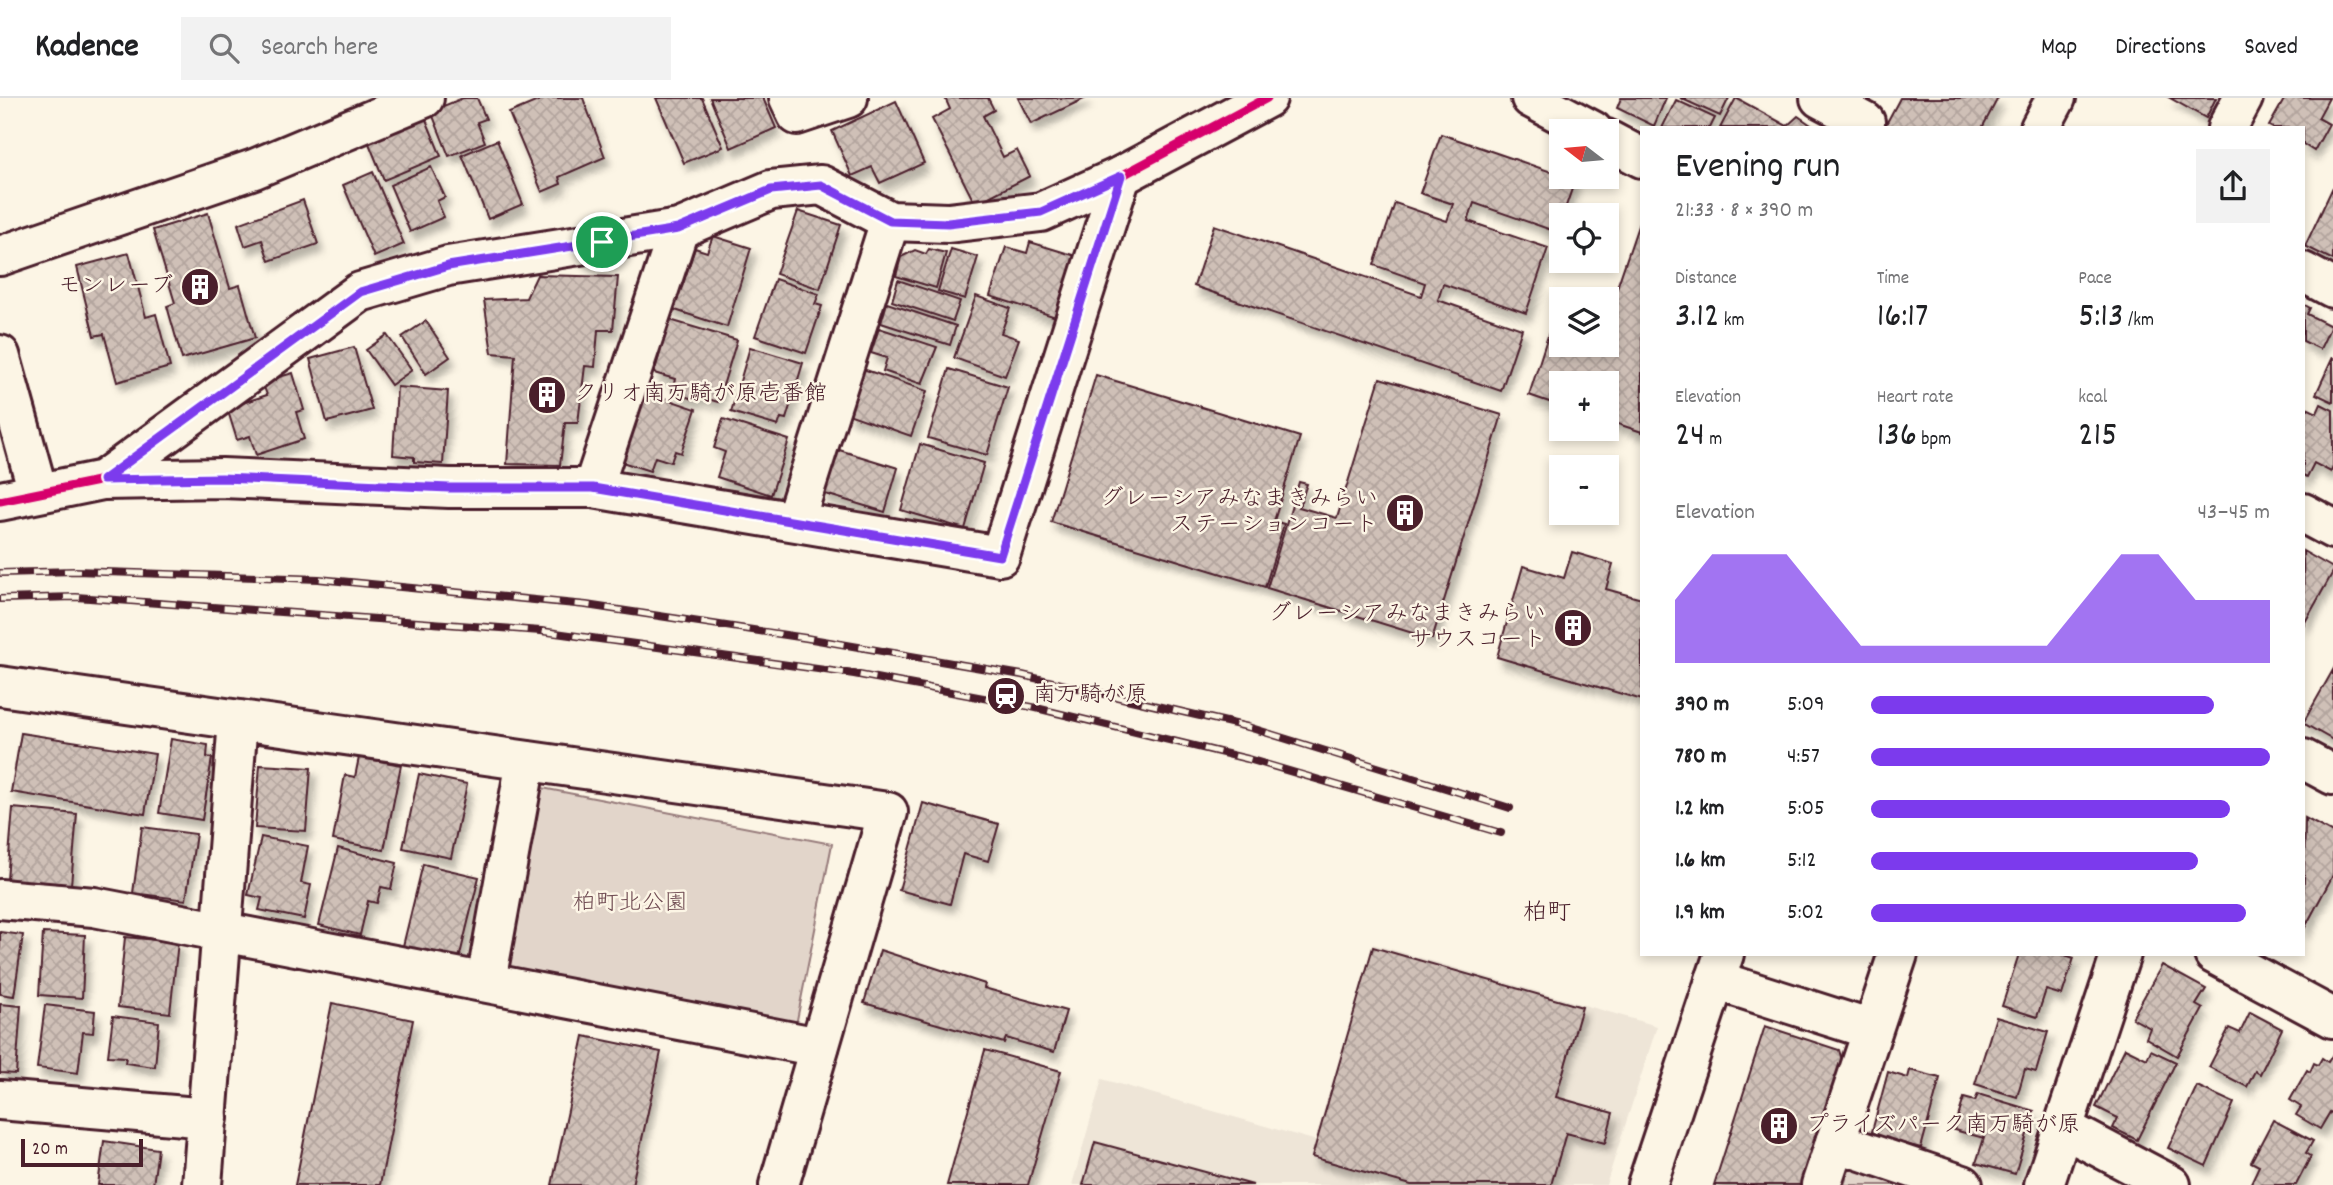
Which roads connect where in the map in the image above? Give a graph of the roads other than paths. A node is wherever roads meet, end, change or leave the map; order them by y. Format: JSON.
{"nodes":[{"id":1,"x":424,"y":98,"type":"edge"},
{"id":2,"x":789,"y":98,"type":"edge"},
{"id":3,"x":848,"y":98,"type":"edge"},
{"id":4,"x":1267,"y":98,"type":"edge"},
{"id":5,"x":1531,"y":98,"type":"edge"},
{"id":6,"x":1820,"y":98,"type":"edge"},
{"id":7,"x":2056,"y":98,"type":"edge"},
{"id":8,"x":2243,"y":98,"type":"edge"},
{"id":9,"x":1868,"y":116,"type":"edge"},
{"id":10,"x":1570,"y":119,"type":"edge"},
{"id":11,"x":2041,"y":126,"type":"edge"},
{"id":12,"x":2228,"y":126,"type":"edge"},
{"id":13,"x":1619,"y":146,"type":"edge"},
{"id":14,"x":1640,"y":157,"type":"edge"},
{"id":15,"x":1121,"y":176,"type":"junction"},
{"id":16,"x":890,"y":221,"type":"junction"},
{"id":17,"x":678,"y":229,"type":"junction"},
{"id":18,"x":0,"y":256,"type":"edge"},
{"id":19,"x":2305,"y":273,"type":"edge"},
{"id":20,"x":2333,"y":288,"type":"edge"},
{"id":21,"x":0,"y":355,"type":"edge"},
{"id":22,"x":103,"y":480,"type":"junction"},
{"id":23,"x":593,"y":488,"type":"junction"},
{"id":24,"x":38,"y":492,"type":"junction"},
{"id":25,"x":0,"y":501,"type":"edge"},
{"id":26,"x":2305,"y":514,"type":"edge"},
{"id":27,"x":794,"y":520,"type":"junction"},
{"id":28,"x":2333,"y":529,"type":"edge"},
{"id":29,"x":0,"y":686,"type":"edge"},
{"id":30,"x":238,"y":720,"type":"junction"},
{"id":31,"x":2305,"y":760,"type":"edge"},
{"id":32,"x":526,"y":761,"type":"junction"},
{"id":33,"x":2333,"y":775,"type":"edge"},
{"id":34,"x":0,"y":899,"type":"edge"},
{"id":35,"x":222,"y":933,"type":"junction"},
{"id":36,"x":1897,"y":956,"type":"edge"},
{"id":37,"x":2120,"y":956,"type":"edge"},
{"id":38,"x":2218,"y":956,"type":"edge"},
{"id":39,"x":1719,"y":967,"type":"edge"},
{"id":40,"x":486,"y":981,"type":"junction"},
{"id":41,"x":2333,"y":1018,"type":"edge"},
{"id":42,"x":1872,"y":1030,"type":"junction"},
{"id":43,"x":819,"y":1047,"type":"junction"},
{"id":44,"x":0,"y":1100,"type":"edge"},
{"id":45,"x":208,"y":1118,"type":"junction"},
{"id":46,"x":2063,"y":1128,"type":"junction"},
{"id":47,"x":1835,"y":1142,"type":"junction"},
{"id":48,"x":202,"y":1185,"type":"edge"},
{"id":49,"x":779,"y":1185,"type":"edge"},
{"id":50,"x":1647,"y":1185,"type":"edge"},
{"id":51,"x":1821,"y":1185,"type":"edge"},
{"id":52,"x":1963,"y":1185,"type":"edge"},
{"id":53,"x":2044,"y":1185,"type":"edge"},
{"id":54,"x":2171,"y":1185,"type":"edge"}],
"edges":[{"from":1,"to":18,"type":"street"},
{"from":2,"to":3,"type":"street"},
{"from":4,"to":15,"type":"street"},
{"from":5,"to":10,"type":"street"},
{"from":6,"to":9,"type":"street"},
{"from":7,"to":11,"type":"street"},
{"from":8,"to":12,"type":"street"},
{"from":13,"to":14,"type":"street"},
{"from":15,"to":16,"type":"street"},
{"from":15,"to":27,"type":"street"},
{"from":16,"to":17,"type":"street"},
{"from":16,"to":27,"type":"street"},
{"from":17,"to":22,"type":"street"},
{"from":17,"to":23,"type":"street"},
{"from":19,"to":20,"type":"street"},
{"from":21,"to":24,"type":"street"},
{"from":22,"to":23,"type":"street"},
{"from":22,"to":24,"type":"street"},
{"from":23,"to":27,"type":"street"},
{"from":24,"to":25,"type":"street"},
{"from":26,"to":28,"type":"street"},
{"from":29,"to":30,"type":"street"},
{"from":30,"to":32,"type":"street"},
{"from":30,"to":35,"type":"street"},
{"from":31,"to":33,"type":"street"},
{"from":32,"to":40,"type":"street"},
{"from":32,"to":43,"type":"street"},
{"from":34,"to":35,"type":"street"},
{"from":35,"to":40,"type":"street"},
{"from":35,"to":45,"type":"street"},
{"from":36,"to":42,"type":"street"},
{"from":37,"to":46,"type":"street"},
{"from":38,"to":41,"type":"street"},
{"from":39,"to":42,"type":"street"},
{"from":39,"to":50,"type":"street"},
{"from":40,"to":43,"type":"street"},
{"from":42,"to":47,"type":"street"},
{"from":43,"to":49,"type":"street"},
{"from":44,"to":45,"type":"street"},
{"from":45,"to":48,"type":"street"},
{"from":46,"to":53,"type":"street"},
{"from":46,"to":54,"type":"street"},
{"from":47,"to":51,"type":"street"},
{"from":47,"to":52,"type":"street"}]}
